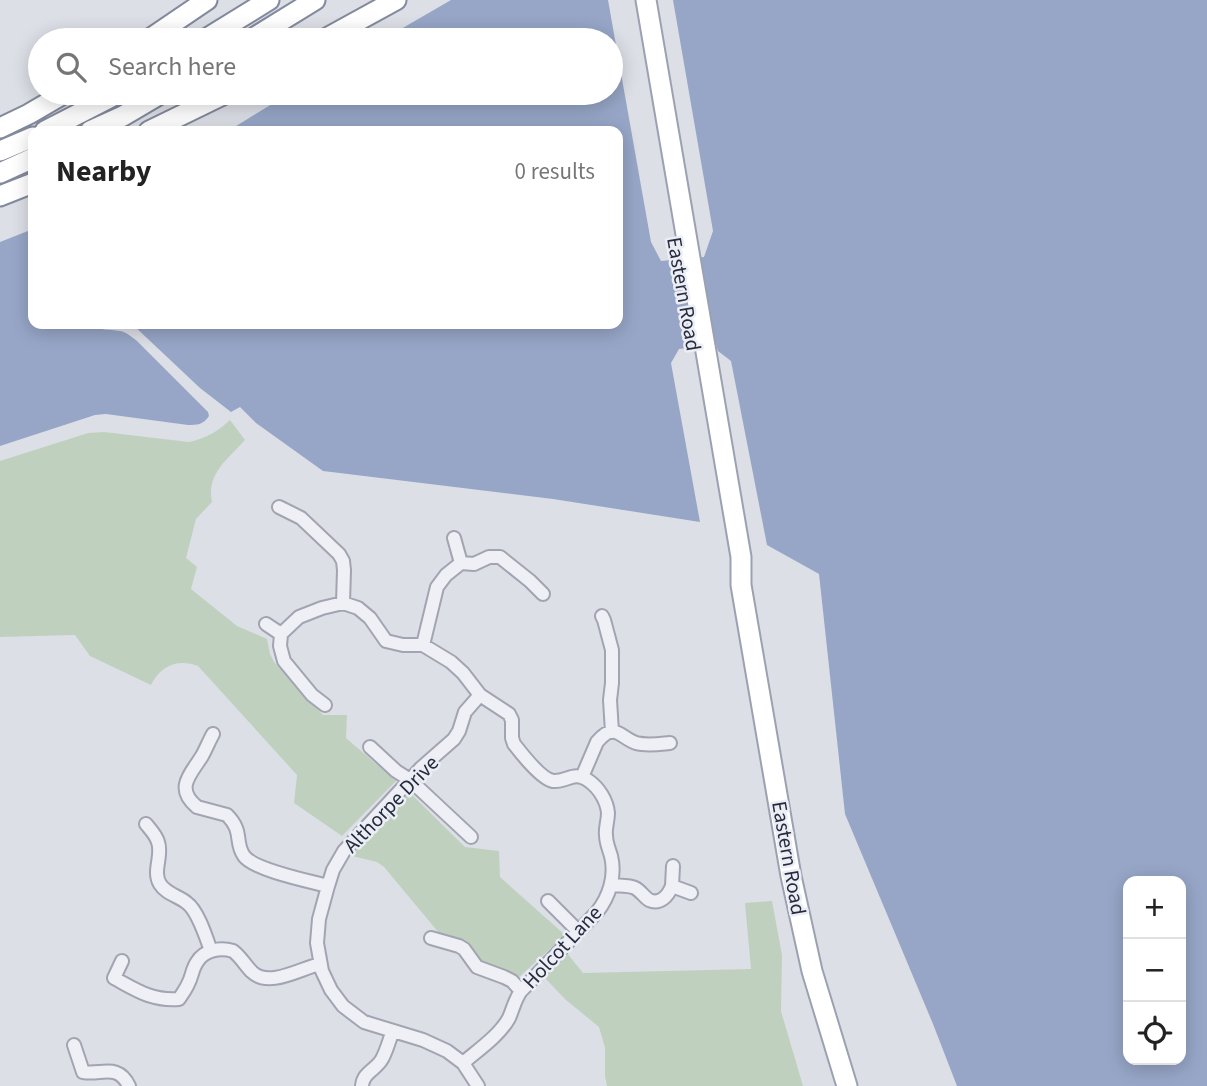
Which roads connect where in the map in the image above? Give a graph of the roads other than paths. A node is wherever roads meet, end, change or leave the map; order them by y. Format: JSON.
{"nodes":[{"id":1,"x":207,"y":0,"type":"edge"},
{"id":2,"x":269,"y":0,"type":"edge"},
{"id":3,"x":315,"y":0,"type":"edge"},
{"id":4,"x":396,"y":0,"type":"edge"},
{"id":5,"x":632,"y":0,"type":"edge"},
{"id":6,"x":646,"y":0,"type":"edge"},
{"id":7,"x":166,"y":28,"type":"edge"},
{"id":8,"x":224,"y":28,"type":"edge"},
{"id":9,"x":270,"y":28,"type":"edge"},
{"id":10,"x":345,"y":28,"type":"edge"},
{"id":11,"x":44,"y":105,"type":"edge"},
{"id":12,"x":96,"y":105,"type":"edge"},
{"id":13,"x":141,"y":105,"type":"edge"},
{"id":14,"x":202,"y":105,"type":"edge"},
{"id":15,"x":55,"y":126,"type":"edge"},
{"id":16,"x":101,"y":126,"type":"edge"},
{"id":17,"x":159,"y":126,"type":"edge"},
{"id":18,"x":0,"y":128,"type":"edge"},
{"id":19,"x":28,"y":139,"type":"edge"},
{"id":20,"x":0,"y":151,"type":"edge"},
{"id":21,"x":28,"y":160,"type":"edge"},
{"id":22,"x":0,"y":173,"type":"edge"},
{"id":23,"x":28,"y":185,"type":"edge"},
{"id":24,"x":673,"y":191,"type":"junction"},
{"id":25,"x":0,"y":196,"type":"edge"},
{"id":26,"x":279,"y":507,"type":"dead end"},
{"id":27,"x":454,"y":538,"type":"dead end"},
{"id":28,"x":461,"y":563,"type":"junction"},
{"id":29,"x":543,"y":594,"type":"dead end"},
{"id":30,"x":343,"y":603,"type":"junction"},
{"id":31,"x":601,"y":617,"type":"dead end"},
{"id":32,"x":266,"y":624,"type":"dead end"},
{"id":33,"x":281,"y":635,"type":"junction"},
{"id":34,"x":423,"y":645,"type":"junction"},
{"id":35,"x":480,"y":695,"type":"junction"},
{"id":36,"x":325,"y":705,"type":"dead end"},
{"id":37,"x":612,"y":732,"type":"junction"},
{"id":38,"x":213,"y":734,"type":"dead end"},
{"id":39,"x":670,"y":743,"type":"dead end"},
{"id":40,"x":370,"y":747,"type":"dead end"},
{"id":41,"x":582,"y":778,"type":"junction"},
{"id":42,"x":410,"y":780,"type":"junction"},
{"id":43,"x":146,"y":824,"type":"dead end"},
{"id":44,"x":471,"y":837,"type":"dead end"},
{"id":45,"x":673,"y":866,"type":"dead end"},
{"id":46,"x":611,"y":885,"type":"junction"},
{"id":47,"x":328,"y":886,"type":"junction"},
{"id":48,"x":672,"y":887,"type":"junction"},
{"id":49,"x":691,"y":893,"type":"dead end"},
{"id":50,"x":548,"y":901,"type":"dead end"},
{"id":51,"x":578,"y":931,"type":"junction"},
{"id":52,"x":431,"y":938,"type":"dead end"},
{"id":53,"x":211,"y":951,"type":"junction"},
{"id":54,"x":122,"y":961,"type":"dead end"},
{"id":55,"x":320,"y":964,"type":"junction"},
{"id":56,"x":521,"y":991,"type":"junction"},
{"id":57,"x":393,"y":1031,"type":"junction"},
{"id":58,"x":74,"y":1045,"type":"dead end"},
{"id":59,"x":463,"y":1063,"type":"junction"},
{"id":60,"x":129,"y":1086,"type":"edge"},
{"id":61,"x":362,"y":1086,"type":"edge"},
{"id":62,"x":478,"y":1086,"type":"edge"},
{"id":63,"x":847,"y":1086,"type":"edge"}],
"edges":[{"from":1,"to":7,"type":"main road"},
{"from":2,"to":8,"type":"main road"},
{"from":3,"to":9,"type":"main road"},
{"from":4,"to":10,"type":"main road"},
{"from":5,"to":24,"type":"main road","name":"Eastern Road"},
{"from":6,"to":24,"type":"main road","name":"Eastern Road"},
{"from":11,"to":18,"type":"main road"},
{"from":12,"to":15,"type":"main road"},
{"from":13,"to":16,"type":"main road"},
{"from":14,"to":17,"type":"main road"},
{"from":19,"to":20,"type":"main road"},
{"from":21,"to":22,"type":"main road"},
{"from":23,"to":25,"type":"main road"},
{"from":24,"to":63,"type":"main road","name":"Eastern Road"},
{"from":26,"to":30,"type":"street"},
{"from":27,"to":28,"type":"street"},
{"from":28,"to":29,"type":"street"},
{"from":28,"to":34,"type":"street"},
{"from":30,"to":33,"type":"street"},
{"from":30,"to":34,"type":"street"},
{"from":31,"to":37,"type":"street"},
{"from":32,"to":33,"type":"street"},
{"from":33,"to":36,"type":"street"},
{"from":34,"to":35,"type":"street"},
{"from":35,"to":41,"type":"street"},
{"from":35,"to":42,"type":"street","name":"Althorpe Drive"},
{"from":37,"to":39,"type":"street"},
{"from":37,"to":41,"type":"street"},
{"from":38,"to":47,"type":"street"},
{"from":40,"to":42,"type":"street"},
{"from":41,"to":46,"type":"street","name":"Holcot Lane"},
{"from":42,"to":44,"type":"street"},
{"from":42,"to":47,"type":"street","name":"Althorpe Drive"},
{"from":43,"to":53,"type":"street"},
{"from":45,"to":48,"type":"street"},
{"from":46,"to":48,"type":"street"},
{"from":46,"to":51,"type":"street","name":"Holcot Lane"},
{"from":47,"to":55,"type":"street","name":"Althorpe Drive"},
{"from":48,"to":49,"type":"street"},
{"from":50,"to":51,"type":"street"},
{"from":51,"to":56,"type":"street","name":"Holcot Lane"},
{"from":52,"to":56,"type":"street"},
{"from":53,"to":54,"type":"street"},
{"from":53,"to":55,"type":"street"},
{"from":55,"to":57,"type":"street","name":"Althorpe Drive"},
{"from":56,"to":59,"type":"street","name":"Holcot Lane"},
{"from":57,"to":59,"type":"street","name":"Althorpe Drive"},
{"from":57,"to":61,"type":"street"},
{"from":58,"to":60,"type":"street"},
{"from":59,"to":62,"type":"street","name":"Althorpe Drive"}]}
